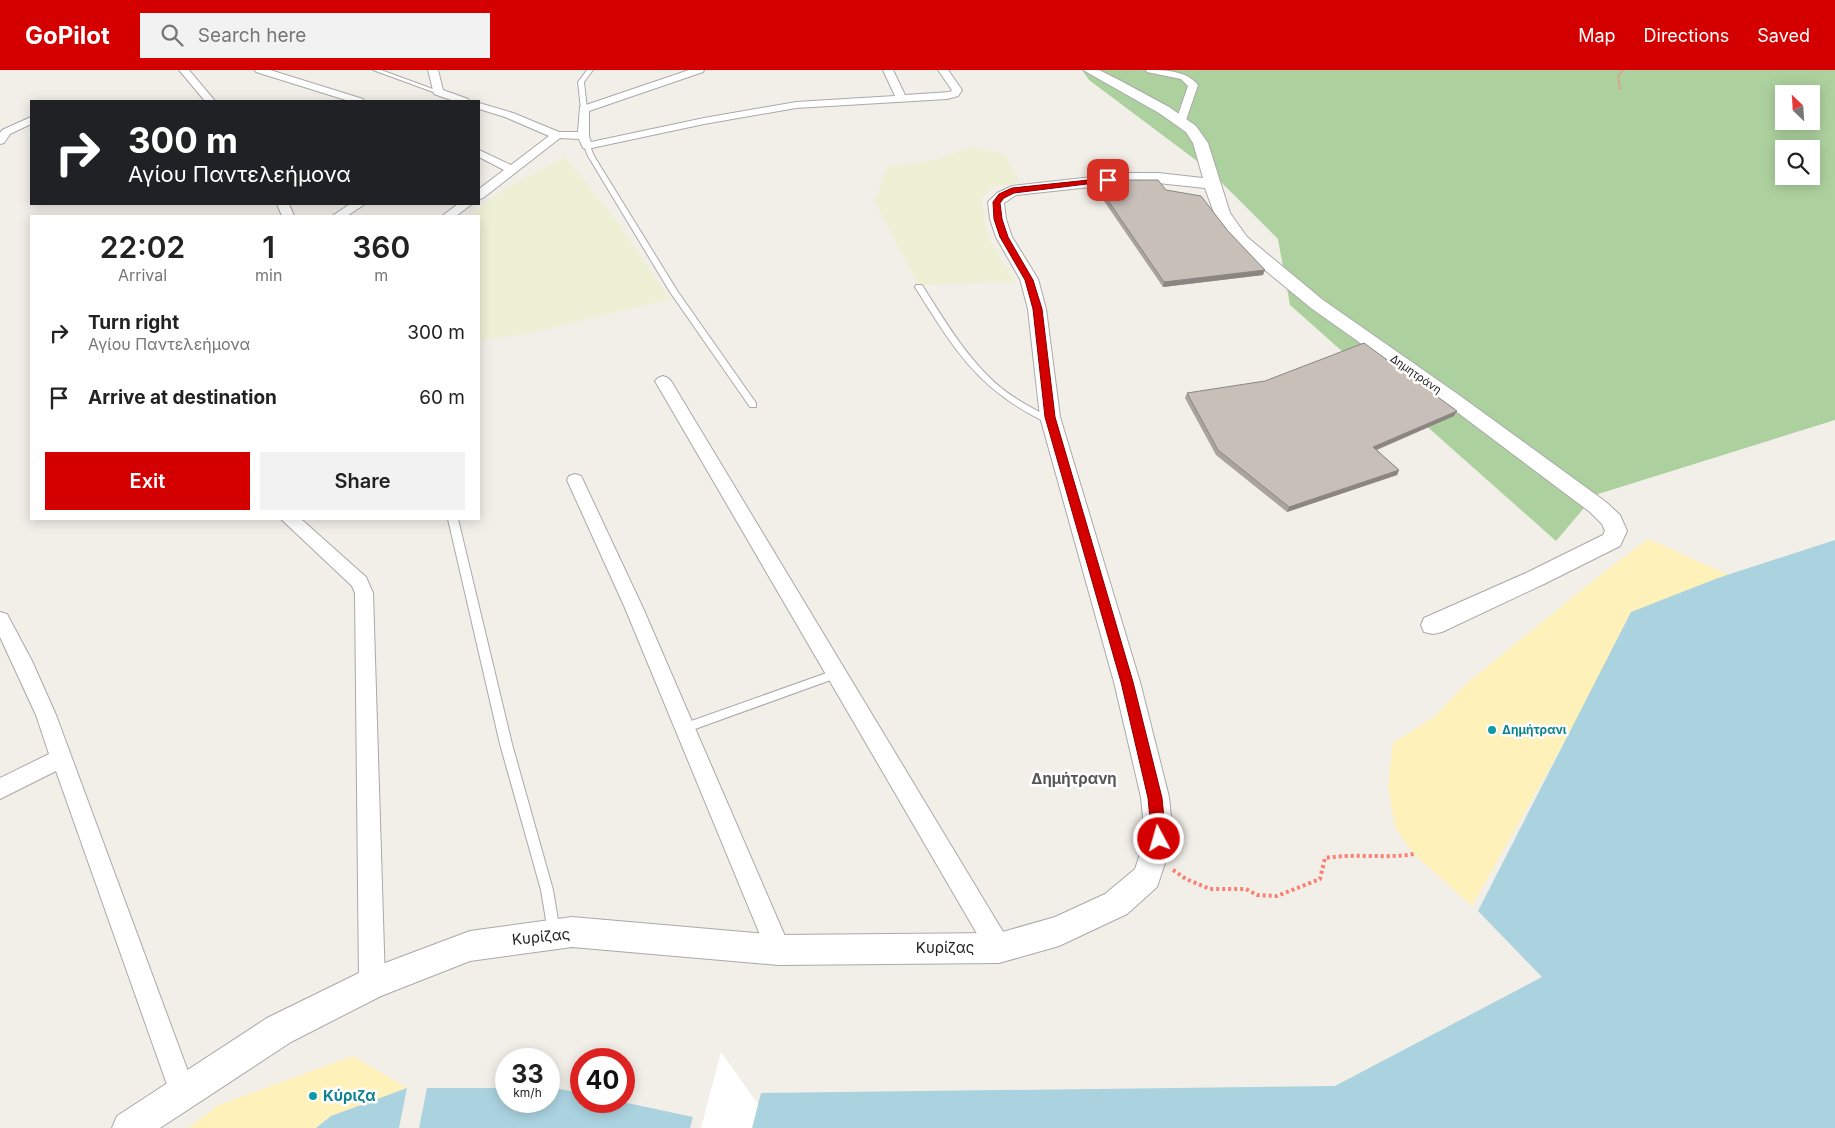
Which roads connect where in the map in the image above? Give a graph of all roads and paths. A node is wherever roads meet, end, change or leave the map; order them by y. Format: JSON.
{"nodes":[{"id":1,"x":184,"y":70,"type":"edge"},
{"id":2,"x":260,"y":70,"type":"edge"},
{"id":3,"x":376,"y":70,"type":"edge"},
{"id":4,"x":433,"y":70,"type":"edge"},
{"id":5,"x":590,"y":70,"type":"edge"},
{"id":6,"x":699,"y":70,"type":"edge"},
{"id":7,"x":888,"y":70,"type":"edge"},
{"id":8,"x":944,"y":70,"type":"edge"},
{"id":9,"x":1089,"y":70,"type":"edge"},
{"id":10,"x":1152,"y":70,"type":"edge"},
{"id":11,"x":1623,"y":70,"type":"edge"},
{"id":12,"x":1620,"y":89,"type":"dead end"},
{"id":13,"x":438,"y":92,"type":"junction"},
{"id":14,"x":902,"y":99,"type":"junction"},
{"id":15,"x":209,"y":100,"type":"edge"},
{"id":16,"x":356,"y":100,"type":"edge"},
{"id":17,"x":461,"y":100,"type":"edge"},
{"id":18,"x":480,"y":106,"type":"edge"},
{"id":19,"x":584,"y":109,"type":"junction"},
{"id":20,"x":30,"y":120,"type":"edge"},
{"id":21,"x":1181,"y":121,"type":"junction"},
{"id":22,"x":557,"y":135,"type":"junction"},
{"id":23,"x":0,"y":141,"type":"edge"},
{"id":24,"x":585,"y":141,"type":"junction"},
{"id":25,"x":480,"y":153,"type":"edge"},
{"id":26,"x":512,"y":169,"type":"junction"},
{"id":27,"x":1212,"y":184,"type":"junction"},
{"id":28,"x":480,"y":194,"type":"edge"},
{"id":29,"x":358,"y":205,"type":"edge"},
{"id":30,"x":464,"y":205,"type":"edge"},
{"id":31,"x":340,"y":215,"type":"edge"},
{"id":32,"x":450,"y":215,"type":"edge"},
{"id":33,"x":919,"y":287,"type":"dead end"},
{"id":34,"x":663,"y":381,"type":"dead end"},
{"id":35,"x":753,"y":405,"type":"dead end"},
{"id":36,"x":1051,"y":422,"type":"junction"},
{"id":37,"x":575,"y":480,"type":"dead end"},
{"id":38,"x":291,"y":520,"type":"edge"},
{"id":39,"x":453,"y":520,"type":"edge"},
{"id":40,"x":0,"y":619,"type":"edge"},
{"id":41,"x":1433,"y":625,"type":"dead end"},
{"id":42,"x":835,"y":674,"type":"junction"},
{"id":43,"x":684,"y":728,"type":"junction"},
{"id":44,"x":61,"y":758,"type":"junction"},
{"id":45,"x":0,"y":789,"type":"edge"},
{"id":46,"x":1414,"y":854,"type":"dead end"},
{"id":47,"x":1152,"y":861,"type":"junction"},
{"id":48,"x":554,"y":933,"type":"junction"},
{"id":49,"x":999,"y":948,"type":"junction"},
{"id":50,"x":779,"y":950,"type":"junction"},
{"id":51,"x":372,"y":983,"type":"junction"},
{"id":52,"x":183,"y":1092,"type":"junction"},
{"id":53,"x":129,"y":1128,"type":"edge"}],
"edges":[{"from":1,"to":15,"type":"street"},
{"from":2,"to":16,"type":"street"},
{"from":3,"to":13,"type":"lane"},
{"from":4,"to":13,"type":"street"},
{"from":5,"to":19,"type":"lane"},
{"from":6,"to":19,"type":"street"},
{"from":7,"to":14,"type":"street"},
{"from":8,"to":14,"type":"street"},
{"from":9,"to":21,"type":"street","name":"Δημητράνη"},
{"from":10,"to":21,"type":"street"},
{"from":11,"to":12,"type":"path"},
{"from":13,"to":17,"type":"street"},
{"from":14,"to":24,"type":"street"},
{"from":18,"to":22,"type":"street"},
{"from":19,"to":24,"type":"street"},
{"from":20,"to":23,"type":"street"},
{"from":21,"to":27,"type":"street","name":"Δημητράνη"},
{"from":22,"to":24,"type":"street"},
{"from":22,"to":26,"type":"street"},
{"from":24,"to":35,"type":"lane"},
{"from":25,"to":26,"type":"street"},
{"from":26,"to":28,"type":"street"},
{"from":27,"to":36,"type":"street","name":"Κυρίζας"},
{"from":27,"to":41,"type":"street","name":"Δημητράνη"},
{"from":29,"to":31,"type":"street"},
{"from":30,"to":32,"type":"street"},
{"from":33,"to":36,"type":"lane"},
{"from":34,"to":42,"type":"street"},
{"from":36,"to":47,"type":"street","name":"Κυρίζας"},
{"from":37,"to":43,"type":"street"},
{"from":38,"to":51,"type":"street"},
{"from":39,"to":48,"type":"lane"},
{"from":40,"to":44,"type":"street"},
{"from":42,"to":43,"type":"lane"},
{"from":42,"to":49,"type":"street"},
{"from":43,"to":50,"type":"street"},
{"from":44,"to":45,"type":"street"},
{"from":44,"to":52,"type":"street"},
{"from":46,"to":47,"type":"path"},
{"from":47,"to":49,"type":"street","name":"Κυρίζας"},
{"from":48,"to":50,"type":"street","name":"Κυρίζας"},
{"from":48,"to":51,"type":"street","name":"Κυρίζας"},
{"from":49,"to":50,"type":"street","name":"Κυρίζας"},
{"from":51,"to":52,"type":"street","name":"Κυρίζας"},
{"from":52,"to":53,"type":"street","name":"Κυρίζας"}]}
